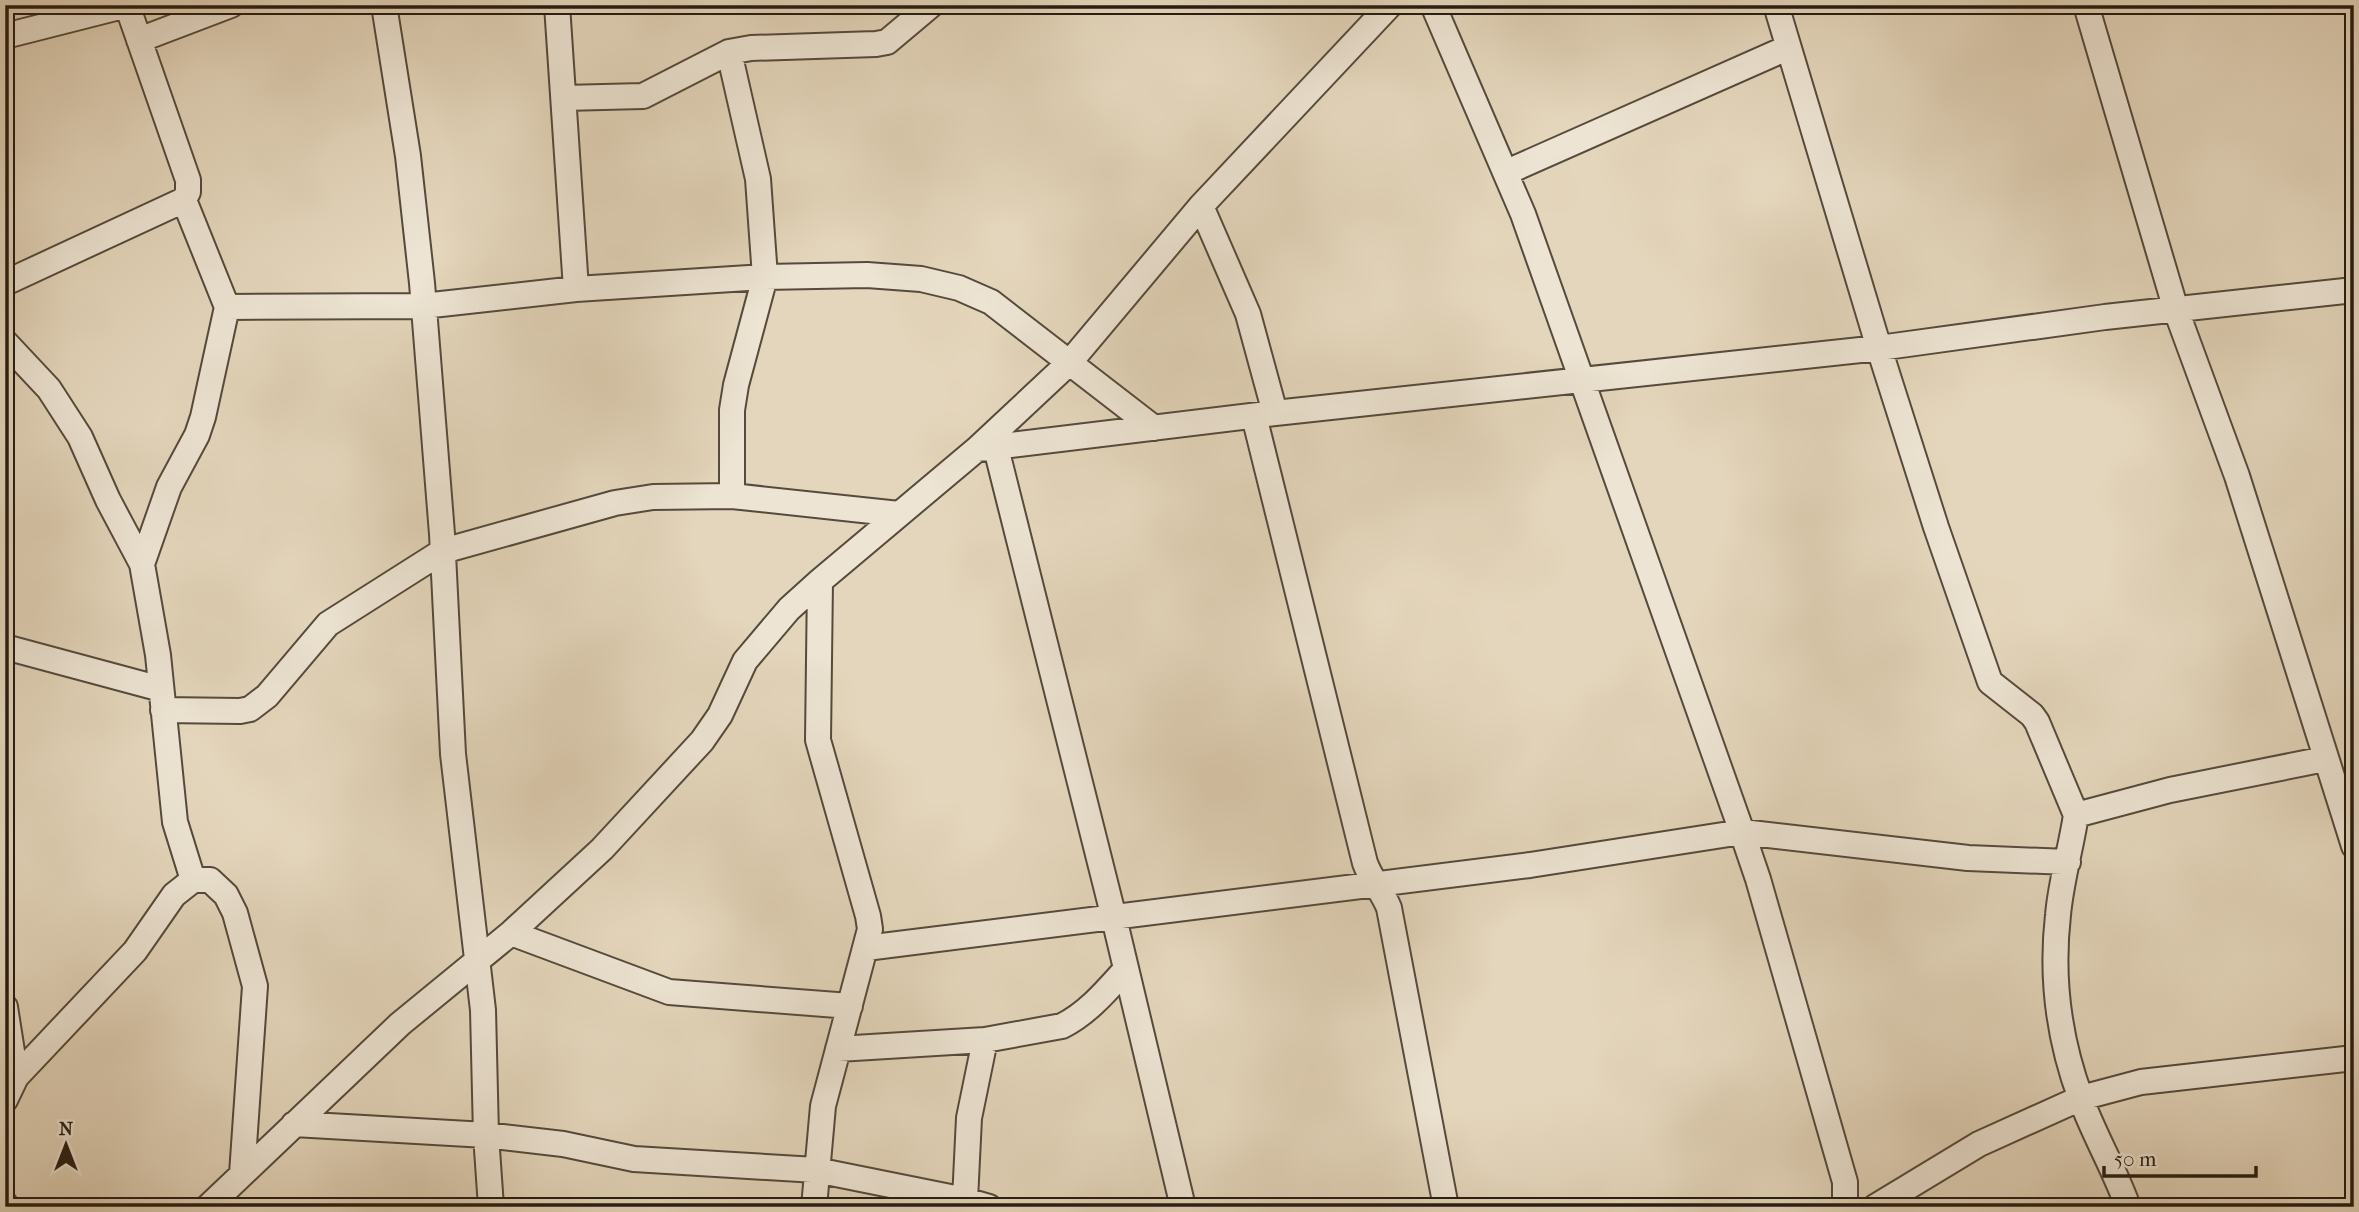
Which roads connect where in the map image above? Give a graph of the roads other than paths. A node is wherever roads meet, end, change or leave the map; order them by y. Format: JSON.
{"nodes":[{"id":1,"x":127,"y":5,"type":"edge"},
{"id":2,"x":231,"y":5,"type":"edge"},
{"id":3,"x":384,"y":5,"type":"edge"},
{"id":4,"x":557,"y":5,"type":"edge"},
{"id":5,"x":931,"y":5,"type":"edge"},
{"id":6,"x":1390,"y":5,"type":"edge"},
{"id":7,"x":1433,"y":5,"type":"edge"},
{"id":8,"x":1776,"y":5,"type":"edge"},
{"id":9,"x":2086,"y":5,"type":"edge"},
{"id":10,"x":5,"y":36,"type":"edge"},
{"id":11,"x":139,"y":40,"type":"junction"},
{"id":12,"x":1787,"y":48,"type":"junction"},
{"id":13,"x":729,"y":52,"type":"junction"},
{"id":14,"x":564,"y":99,"type":"junction"},
{"id":15,"x":1507,"y":173,"type":"junction"},
{"id":16,"x":184,"y":200,"type":"junction"},
{"id":17,"x":1201,"y":206,"type":"junction"},
{"id":18,"x":765,"y":277,"type":"junction"},
{"id":19,"x":5,"y":283,"type":"edge"},
{"id":20,"x":576,"y":289,"type":"junction"},
{"id":21,"x":2354,"y":290,"type":"edge"},
{"id":22,"x":423,"y":306,"type":"junction"},
{"id":23,"x":228,"y":307,"type":"junction"},
{"id":24,"x":2176,"y":310,"type":"junction"},
{"id":25,"x":5,"y":342,"type":"edge"},
{"id":26,"x":1878,"y":348,"type":"junction"},
{"id":27,"x":1070,"y":362,"type":"junction"},
{"id":28,"x":1580,"y":380,"type":"junction"},
{"id":29,"x":1264,"y":414,"type":"junction"},
{"id":30,"x":1154,"y":428,"type":"junction"},
{"id":31,"x":986,"y":449,"type":"junction"},
{"id":32,"x":732,"y":496,"type":"junction"},
{"id":33,"x":899,"y":514,"type":"junction"},
{"id":34,"x":443,"y":551,"type":"junction"},
{"id":35,"x":142,"y":564,"type":"junction"},
{"id":36,"x":820,"y":580,"type":"junction"},
{"id":37,"x":5,"y":647,"type":"edge"},
{"id":38,"x":162,"y":700,"type":"junction"},
{"id":39,"x":2325,"y":759,"type":"junction"},
{"id":40,"x":2076,"y":814,"type":"junction"},
{"id":41,"x":1742,"y":832,"type":"junction"},
{"id":42,"x":2354,"y":846,"type":"edge"},
{"id":43,"x":2068,"y":862,"type":"junction"},
{"id":44,"x":193,"y":880,"type":"junction"},
{"id":45,"x":1377,"y":884,"type":"junction"},
{"id":46,"x":1114,"y":918,"type":"junction"},
{"id":47,"x":511,"y":933,"type":"junction"},
{"id":48,"x":866,"y":948,"type":"junction"},
{"id":49,"x":479,"y":959,"type":"junction"},
{"id":50,"x":1126,"y":969,"type":"junction"},
{"id":51,"x":850,"y":1006,"type":"junction"},
{"id":52,"x":5,"y":1007,"type":"edge"},
{"id":53,"x":985,"y":1040,"type":"junction"},
{"id":54,"x":838,"y":1049,"type":"junction"},
{"id":55,"x":2354,"y":1058,"type":"edge"},
{"id":56,"x":16,"y":1077,"type":"junction"},
{"id":57,"x":2081,"y":1098,"type":"junction"},
{"id":58,"x":5,"y":1100,"type":"edge"},
{"id":59,"x":294,"y":1124,"type":"junction"},
{"id":60,"x":486,"y":1135,"type":"junction"},
{"id":61,"x":817,"y":1170,"type":"junction"},
{"id":62,"x":242,"y":1174,"type":"junction"},
{"id":63,"x":965,"y":1200,"type":"junction"},
{"id":64,"x":208,"y":1207,"type":"edge"},
{"id":65,"x":491,"y":1207,"type":"edge"},
{"id":66,"x":814,"y":1207,"type":"edge"},
{"id":67,"x":989,"y":1207,"type":"edge"},
{"id":68,"x":1183,"y":1207,"type":"edge"},
{"id":69,"x":1447,"y":1207,"type":"edge"},
{"id":70,"x":1846,"y":1207,"type":"edge"},
{"id":71,"x":1875,"y":1207,"type":"edge"},
{"id":72,"x":2128,"y":1207,"type":"edge"}],
"edges":[{"from":1,"to":10,"type":"street"},
{"from":1,"to":11,"type":"street"},
{"from":2,"to":11,"type":"street"},
{"from":3,"to":22,"type":"street"},
{"from":4,"to":14,"type":"street"},
{"from":5,"to":13,"type":"street"},
{"from":6,"to":17,"type":"street"},
{"from":7,"to":15,"type":"street"},
{"from":8,"to":12,"type":"street"},
{"from":9,"to":24,"type":"street"},
{"from":11,"to":16,"type":"street"},
{"from":12,"to":15,"type":"street"},
{"from":12,"to":26,"type":"street"},
{"from":13,"to":14,"type":"street"},
{"from":13,"to":18,"type":"street"},
{"from":14,"to":20,"type":"street"},
{"from":15,"to":28,"type":"street"},
{"from":16,"to":19,"type":"street"},
{"from":16,"to":23,"type":"street"},
{"from":17,"to":27,"type":"street"},
{"from":17,"to":29,"type":"street"},
{"from":18,"to":20,"type":"street"},
{"from":18,"to":27,"type":"street"},
{"from":18,"to":32,"type":"street"},
{"from":20,"to":22,"type":"street"},
{"from":21,"to":24,"type":"street"},
{"from":22,"to":23,"type":"street"},
{"from":22,"to":34,"type":"street"},
{"from":23,"to":35,"type":"street"},
{"from":24,"to":26,"type":"street"},
{"from":24,"to":39,"type":"street"},
{"from":25,"to":35,"type":"street"},
{"from":26,"to":28,"type":"street"},
{"from":26,"to":40,"type":"street"},
{"from":27,"to":30,"type":"street"},
{"from":27,"to":31,"type":"street"},
{"from":28,"to":29,"type":"street"},
{"from":28,"to":41,"type":"street"},
{"from":29,"to":30,"type":"street"},
{"from":29,"to":45,"type":"street"},
{"from":30,"to":31,"type":"street"},
{"from":31,"to":33,"type":"street"},
{"from":31,"to":46,"type":"street"},
{"from":32,"to":33,"type":"street"},
{"from":32,"to":34,"type":"street"},
{"from":33,"to":36,"type":"street"},
{"from":34,"to":38,"type":"street"},
{"from":34,"to":49,"type":"street"},
{"from":35,"to":38,"type":"street"},
{"from":36,"to":47,"type":"street"},
{"from":36,"to":48,"type":"street"},
{"from":37,"to":38,"type":"street"},
{"from":38,"to":44,"type":"street"},
{"from":39,"to":40,"type":"street"},
{"from":39,"to":42,"type":"street"},
{"from":40,"to":43,"type":"street"},
{"from":41,"to":43,"type":"street"},
{"from":41,"to":45,"type":"street"},
{"from":41,"to":70,"type":"street"},
{"from":43,"to":57,"type":"street"},
{"from":44,"to":56,"type":"street"},
{"from":44,"to":62,"type":"street"},
{"from":45,"to":46,"type":"street"},
{"from":45,"to":69,"type":"street"},
{"from":46,"to":48,"type":"street"},
{"from":46,"to":50,"type":"street"},
{"from":47,"to":49,"type":"street"},
{"from":47,"to":51,"type":"street"},
{"from":48,"to":51,"type":"street"},
{"from":49,"to":59,"type":"street"},
{"from":49,"to":60,"type":"street"},
{"from":50,"to":53,"type":"street"},
{"from":50,"to":68,"type":"street"},
{"from":51,"to":54,"type":"street"},
{"from":52,"to":56,"type":"street"},
{"from":53,"to":54,"type":"street"},
{"from":53,"to":63,"type":"street"},
{"from":54,"to":61,"type":"street"},
{"from":55,"to":57,"type":"street"},
{"from":56,"to":58,"type":"street"},
{"from":57,"to":71,"type":"street"},
{"from":57,"to":72,"type":"street"},
{"from":59,"to":60,"type":"street"},
{"from":59,"to":62,"type":"street"},
{"from":60,"to":61,"type":"street"},
{"from":60,"to":65,"type":"street"},
{"from":61,"to":63,"type":"street"},
{"from":61,"to":66,"type":"street"},
{"from":62,"to":64,"type":"street"},
{"from":63,"to":67,"type":"street"}]}
